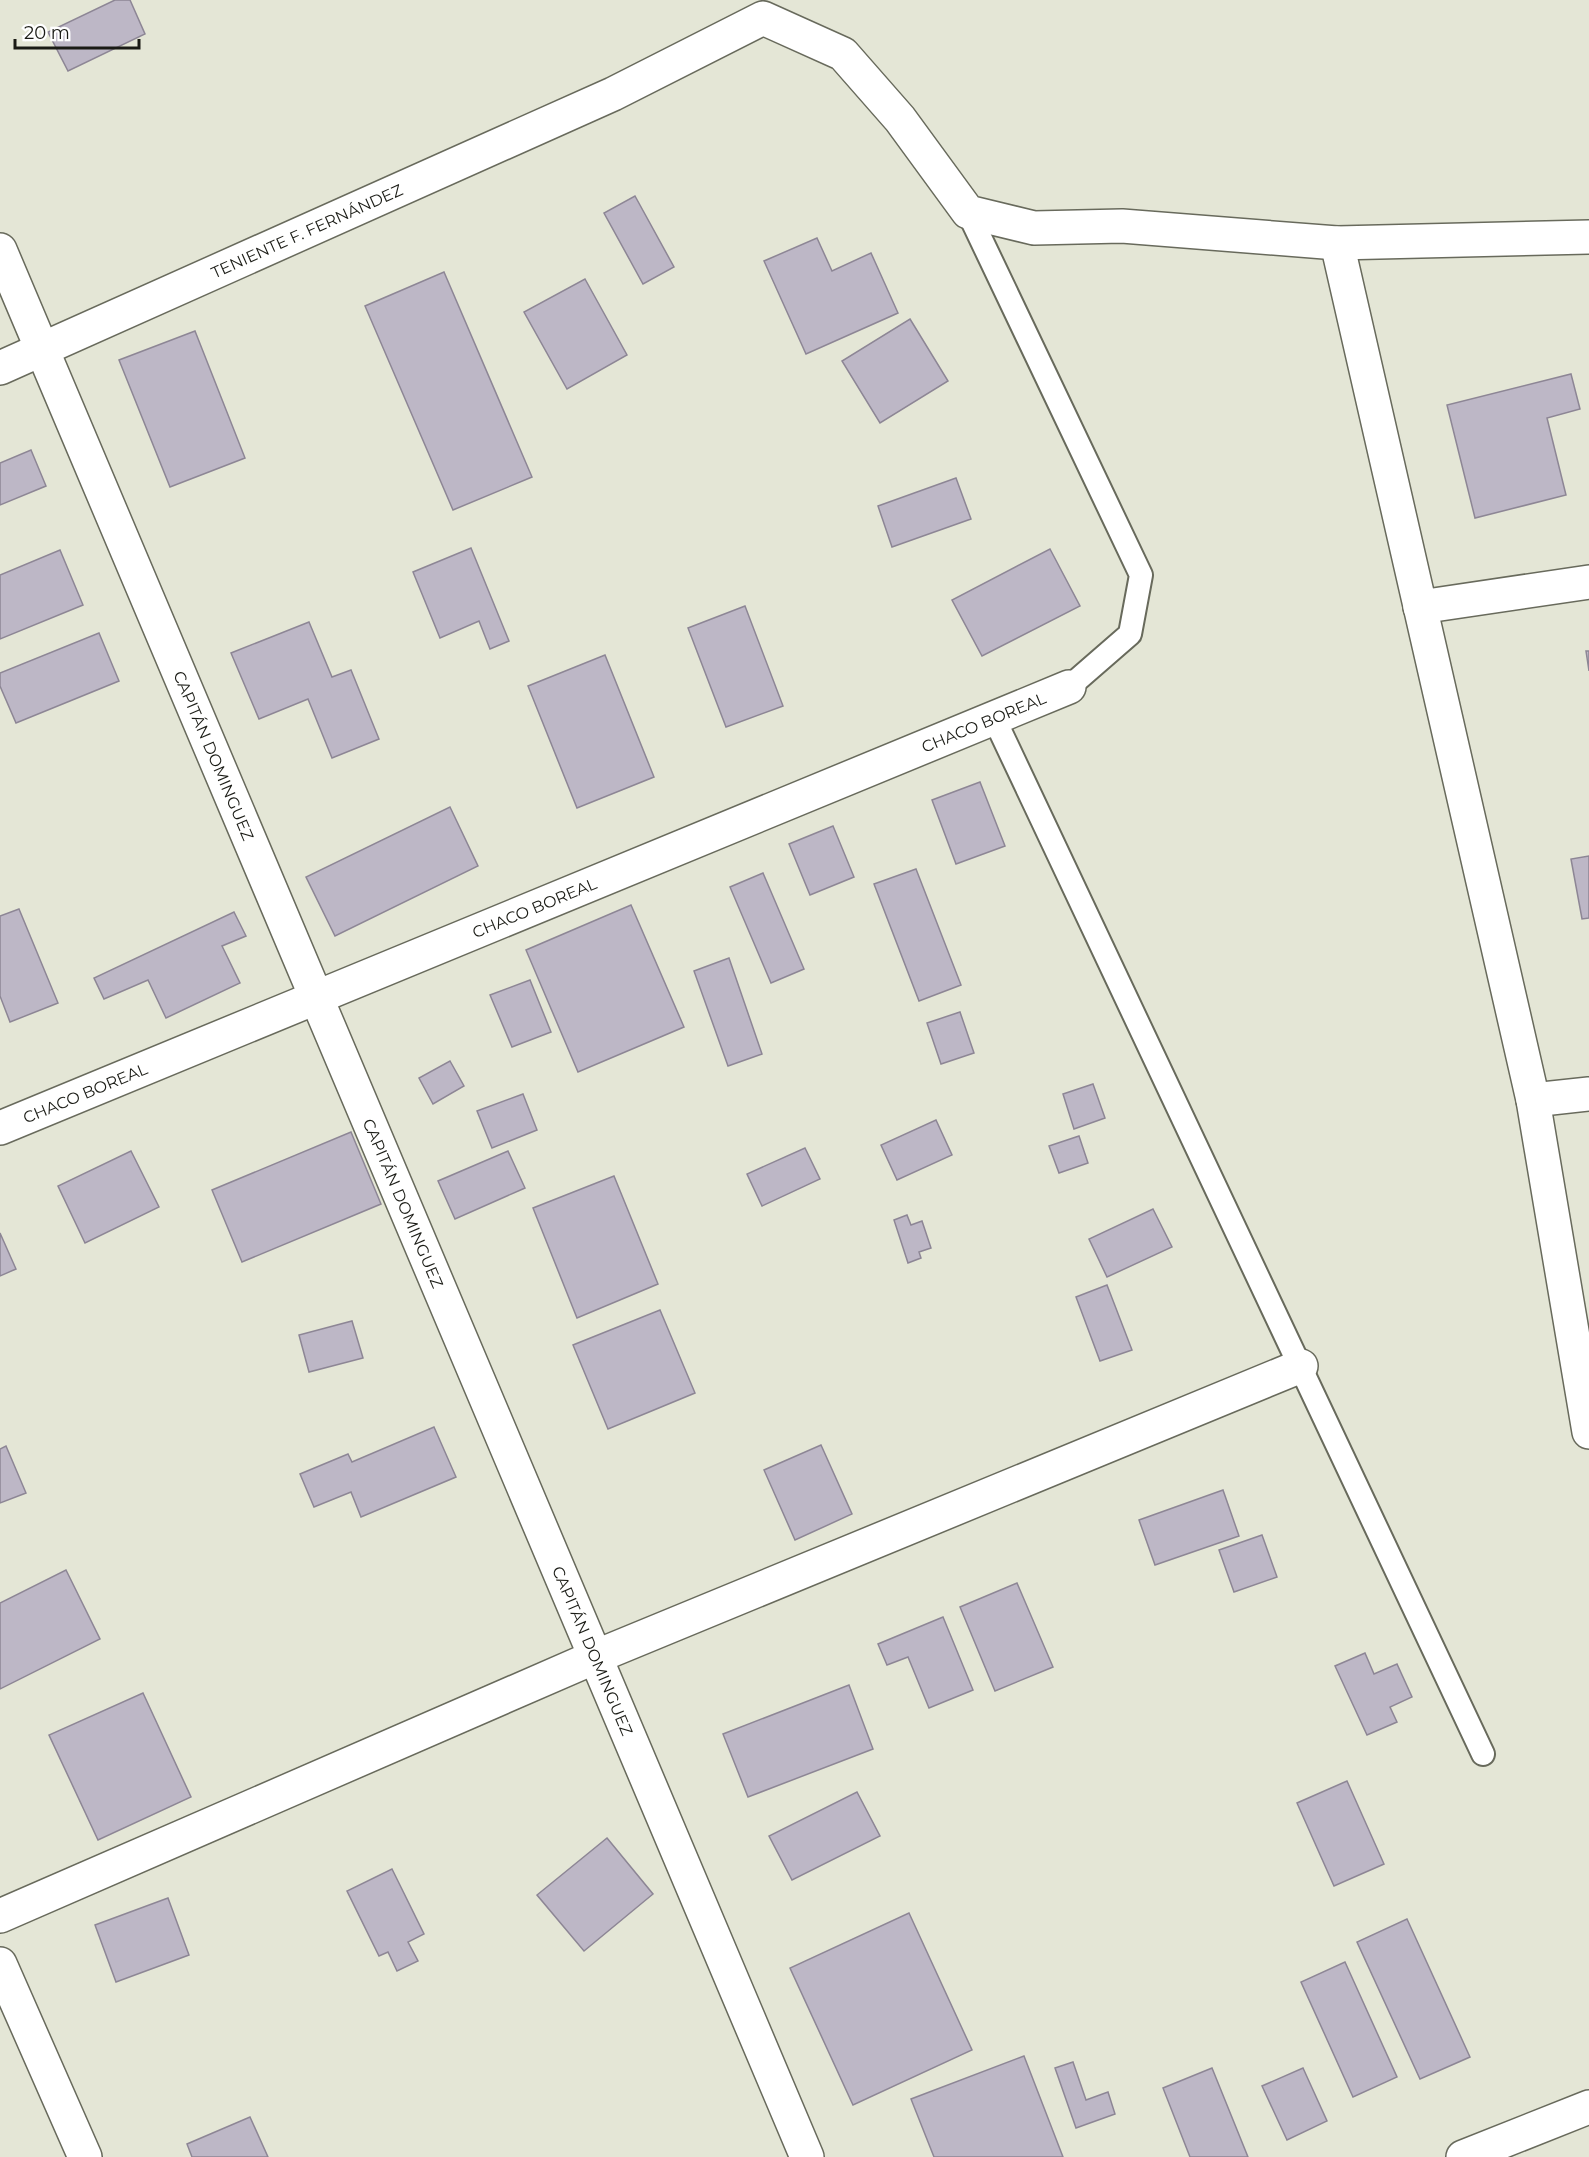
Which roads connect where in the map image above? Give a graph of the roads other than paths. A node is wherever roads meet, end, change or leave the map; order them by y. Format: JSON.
{"nodes":[{"id":1,"x":968,"y":212,"type":"junction"},
{"id":2,"x":1589,"y":237,"type":"edge"},
{"id":3,"x":1336,"y":243,"type":"junction"},
{"id":4,"x":0,"y":250,"type":"edge"},
{"id":5,"x":42,"y":350,"type":"junction"},
{"id":6,"x":0,"y":368,"type":"edge"},
{"id":7,"x":1589,"y":582,"type":"edge"},
{"id":8,"x":1420,"y":607,"type":"junction"},
{"id":9,"x":1069,"y":687,"type":"joint"},
{"id":10,"x":994,"y":718,"type":"junction"},
{"id":11,"x":316,"y":997,"type":"junction"},
{"id":12,"x":1589,"y":1094,"type":"edge"},
{"id":13,"x":1533,"y":1100,"type":"junction"},
{"id":14,"x":0,"y":1128,"type":"edge"},
{"id":15,"x":1301,"y":1366,"type":"junction"},
{"id":16,"x":1589,"y":1432,"type":"edge"},
{"id":17,"x":595,"y":1657,"type":"junction"},
{"id":18,"x":1483,"y":1754,"type":"dead end"},
{"id":19,"x":0,"y":1916,"type":"edge"},
{"id":20,"x":0,"y":1964,"type":"edge"},
{"id":21,"x":1589,"y":2107,"type":"edge"},
{"id":22,"x":85,"y":2157,"type":"edge"},
{"id":23,"x":807,"y":2157,"type":"edge"},
{"id":24,"x":1462,"y":2157,"type":"edge"}],
"edges":[{"from":1,"to":3,"type":"street"},
{"from":1,"to":5,"type":"street","name":"TENIENTE F. FERNÁNDEZ"},
{"from":1,"to":9,"type":"lane"},
{"from":2,"to":3,"type":"street"},
{"from":3,"to":8,"type":"street"},
{"from":4,"to":5,"type":"street","name":"CAPITÁN DOMINGUEZ"},
{"from":5,"to":6,"type":"street","name":"TENIENTE F. FERNÁNDEZ"},
{"from":5,"to":11,"type":"street","name":"CAPITÁN DOMINGUEZ"},
{"from":7,"to":8,"type":"street"},
{"from":8,"to":13,"type":"street"},
{"from":9,"to":10,"type":"street","name":"CHACO BOREAL"},
{"from":10,"to":11,"type":"street","name":"CHACO BOREAL"},
{"from":10,"to":15,"type":"lane"},
{"from":11,"to":14,"type":"street","name":"CHACO BOREAL"},
{"from":11,"to":17,"type":"street","name":"CAPITÁN DOMINGUEZ"},
{"from":12,"to":13,"type":"street"},
{"from":13,"to":16,"type":"street"},
{"from":15,"to":17,"type":"street"},
{"from":15,"to":18,"type":"lane"},
{"from":17,"to":19,"type":"street"},
{"from":17,"to":23,"type":"street","name":"CAPITÁN DOMINGUEZ"},
{"from":20,"to":22,"type":"street"},
{"from":21,"to":24,"type":"street"}]}
